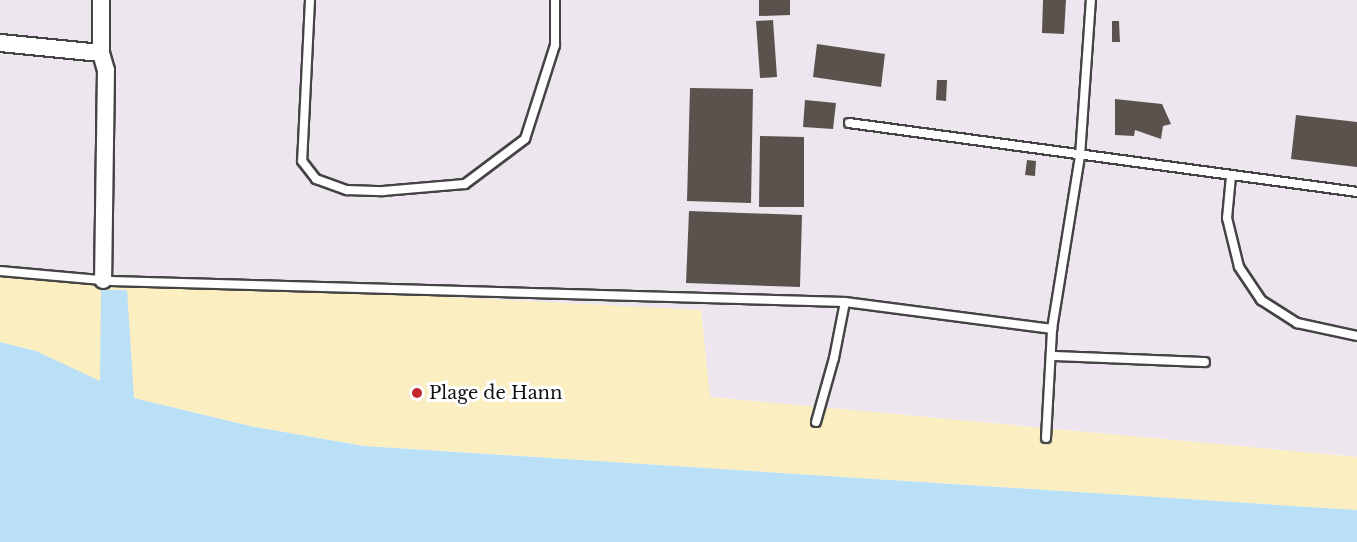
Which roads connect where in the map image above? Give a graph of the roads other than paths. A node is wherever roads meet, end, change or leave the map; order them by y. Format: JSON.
{"nodes":[{"id":1,"x":101,"y":0,"type":"edge"},
{"id":2,"x":310,"y":0,"type":"edge"},
{"id":3,"x":555,"y":0,"type":"edge"},
{"id":4,"x":1091,"y":0,"type":"edge"},
{"id":5,"x":0,"y":43,"type":"edge"},
{"id":6,"x":101,"y":53,"type":"junction"},
{"id":7,"x":849,"y":123,"type":"dead end"},
{"id":8,"x":1080,"y":156,"type":"junction"},
{"id":9,"x":1231,"y":176,"type":"junction"},
{"id":10,"x":1357,"y":192,"type":"edge"},
{"id":11,"x":0,"y":271,"type":"edge"},
{"id":12,"x":103,"y":280,"type":"junction"},
{"id":13,"x":845,"y":302,"type":"junction"},
{"id":14,"x":1052,"y":329,"type":"junction"},
{"id":15,"x":1357,"y":336,"type":"edge"},
{"id":16,"x":1053,"y":356,"type":"junction"},
{"id":17,"x":1205,"y":362,"type":"dead end"},
{"id":18,"x":816,"y":422,"type":"dead end"},
{"id":19,"x":1046,"y":438,"type":"dead end"}],
"edges":[{"from":1,"to":6,"type":"street"},
{"from":2,"to":3,"type":"lane"},
{"from":4,"to":8,"type":"lane"},
{"from":5,"to":6,"type":"street"},
{"from":6,"to":12,"type":"street"},
{"from":7,"to":8,"type":"lane"},
{"from":8,"to":9,"type":"lane"},
{"from":8,"to":14,"type":"lane"},
{"from":9,"to":10,"type":"lane"},
{"from":9,"to":15,"type":"lane"},
{"from":11,"to":12,"type":"lane"},
{"from":12,"to":13,"type":"lane"},
{"from":13,"to":14,"type":"lane"},
{"from":13,"to":18,"type":"lane"},
{"from":14,"to":16,"type":"lane"},
{"from":16,"to":17,"type":"lane"},
{"from":16,"to":19,"type":"lane"}]}
